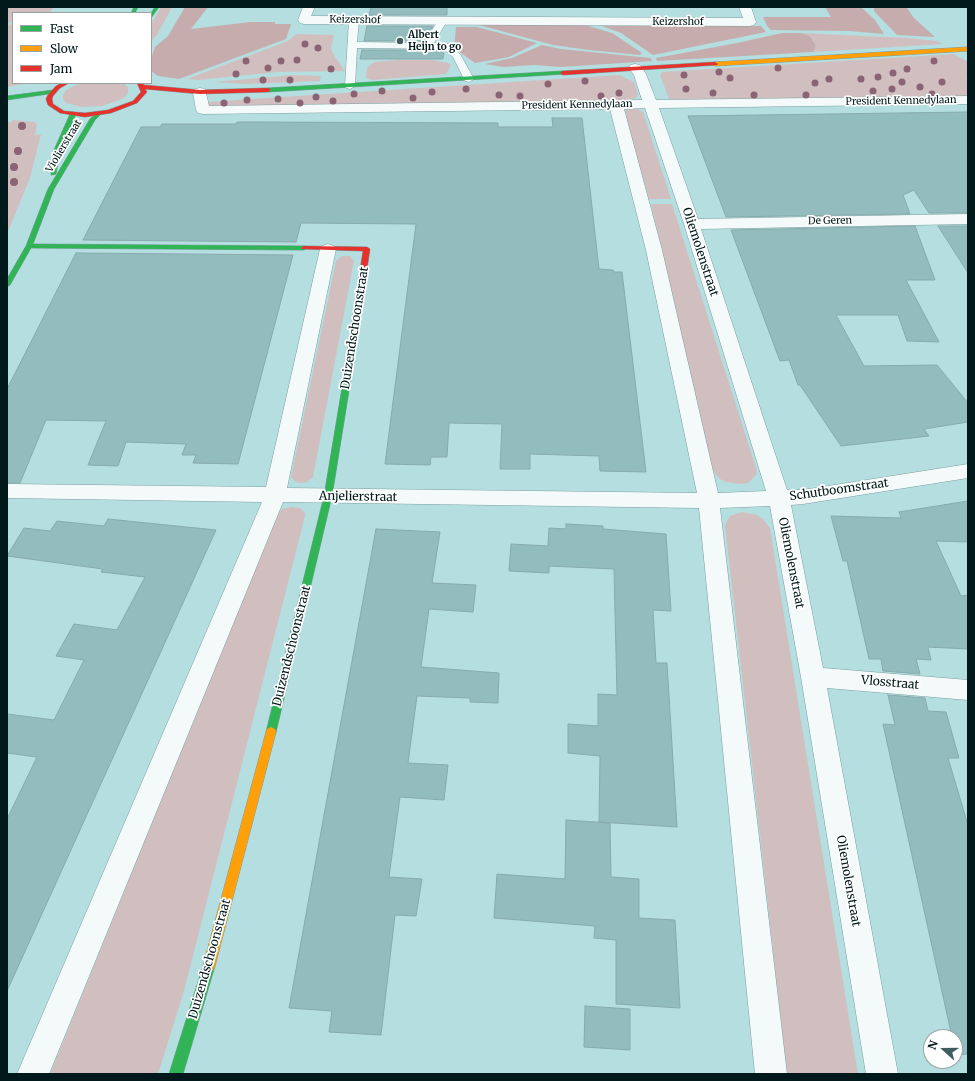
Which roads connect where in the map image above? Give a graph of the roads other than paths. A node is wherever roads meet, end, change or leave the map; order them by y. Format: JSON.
{"nodes":[{"id":1,"x":309,"y":7,"type":"edge"},
{"id":2,"x":745,"y":7,"type":"edge"},
{"id":3,"x":442,"y":15,"type":"junction"},
{"id":4,"x":354,"y":20,"type":"junction"},
{"id":5,"x":354,"y":45,"type":"junction"},
{"id":6,"x":428,"y":45,"type":"junction"},
{"id":7,"x":968,"y":49,"type":"edge"},
{"id":8,"x":635,"y":68,"type":"junction"},
{"id":9,"x":469,"y":79,"type":"junction"},
{"id":10,"x":65,"y":84,"type":"edge"},
{"id":11,"x":142,"y":85,"type":"edge"},
{"id":12,"x":350,"y":86,"type":"junction"},
{"id":13,"x":53,"y":92,"type":"junction"},
{"id":14,"x":200,"y":92,"type":"junction"},
{"id":15,"x":163,"y":98,"type":"dead end"},
{"id":16,"x":968,"y":100,"type":"edge"},
{"id":17,"x":146,"y":101,"type":"dead end"},
{"id":18,"x":135,"y":102,"type":"junction"},
{"id":19,"x":8,"y":104,"type":"edge"},
{"id":20,"x":651,"y":104,"type":"junction"},
{"id":21,"x":616,"y":105,"type":"junction"},
{"id":22,"x":73,"y":114,"type":"junction"},
{"id":23,"x":98,"y":114,"type":"junction"},
{"id":24,"x":50,"y":190,"type":"junction"},
{"id":25,"x":968,"y":218,"type":"edge"},
{"id":26,"x":692,"y":224,"type":"junction"},
{"id":27,"x":29,"y":246,"type":"junction"},
{"id":28,"x":328,"y":249,"type":"junction"},
{"id":29,"x":7,"y":285,"type":"edge"},
{"id":30,"x":968,"y":471,"type":"edge"},
{"id":31,"x":7,"y":491,"type":"edge"},
{"id":32,"x":275,"y":496,"type":"junction"},
{"id":33,"x":328,"y":496,"type":"junction"},
{"id":34,"x":779,"y":498,"type":"junction"},
{"id":35,"x":709,"y":501,"type":"junction"},
{"id":36,"x":813,"y":677,"type":"junction"},
{"id":37,"x":968,"y":690,"type":"edge"},
{"id":38,"x":33,"y":1074,"type":"edge"},
{"id":39,"x":176,"y":1074,"type":"edge"},
{"id":40,"x":771,"y":1074,"type":"edge"},
{"id":41,"x":882,"y":1074,"type":"edge"}],
"edges":[{"from":1,"to":4,"type":"street","name":"Keizershof"},
{"from":2,"to":3,"type":"street","name":"Keizershof"},
{"from":3,"to":4,"type":"street","name":"Keizershof"},
{"from":3,"to":6,"type":"lane"},
{"from":4,"to":5,"type":"lane"},
{"from":5,"to":6,"type":"lane"},
{"from":5,"to":12,"type":"lane"},
{"from":6,"to":9,"type":"lane"},
{"from":7,"to":8,"type":"street"},
{"from":8,"to":9,"type":"street"},
{"from":8,"to":20,"type":"street","name":"Oliemolenstraat"},
{"from":9,"to":12,"type":"street"},
{"from":10,"to":13,"type":"street"},
{"from":11,"to":14,"type":"street"},
{"from":11,"to":18,"type":"street"},
{"from":12,"to":14,"type":"street"},
{"from":13,"to":19,"type":"street"},
{"from":13,"to":22,"type":"street"},
{"from":14,"to":15,"type":"street"},
{"from":14,"to":21,"type":"street","name":"President Kennedylaan"},
{"from":16,"to":20,"type":"street","name":"President Kennedylaan"},
{"from":17,"to":18,"type":"street"},
{"from":18,"to":23,"type":"street"},
{"from":20,"to":21,"type":"street","name":"President Kennedylaan"},
{"from":20,"to":26,"type":"street","name":"Oliemolenstraat"},
{"from":21,"to":35,"type":"street"},
{"from":22,"to":23,"type":"street"},
{"from":22,"to":24,"type":"street","name":"Violierstraat"},
{"from":23,"to":24,"type":"street","name":"Violierstraat"},
{"from":24,"to":27,"type":"street","name":"Violierstraat"},
{"from":25,"to":26,"type":"street","name":"De Geren"},
{"from":26,"to":34,"type":"street","name":"Oliemolenstraat"},
{"from":27,"to":28,"type":"street","name":"Duizendschoonstraat"},
{"from":27,"to":29,"type":"street","name":"Violierstraat"},
{"from":28,"to":32,"type":"street"},
{"from":28,"to":33,"type":"street","name":"Duizendschoonstraat"},
{"from":30,"to":34,"type":"street","name":"Schutboomstraat"},
{"from":31,"to":32,"type":"street","name":"Anjelierstraat"},
{"from":32,"to":33,"type":"street","name":"Anjelierstraat"},
{"from":32,"to":38,"type":"street"},
{"from":33,"to":35,"type":"street","name":"Anjelierstraat"},
{"from":33,"to":39,"type":"street","name":"Duizendschoonstraat"},
{"from":34,"to":35,"type":"street","name":"Schutboomstraat"},
{"from":34,"to":36,"type":"street","name":"Oliemolenstraat"},
{"from":35,"to":40,"type":"street"},
{"from":36,"to":37,"type":"street","name":"Vlosstraat"},
{"from":36,"to":41,"type":"street","name":"Oliemolenstraat"}]}
